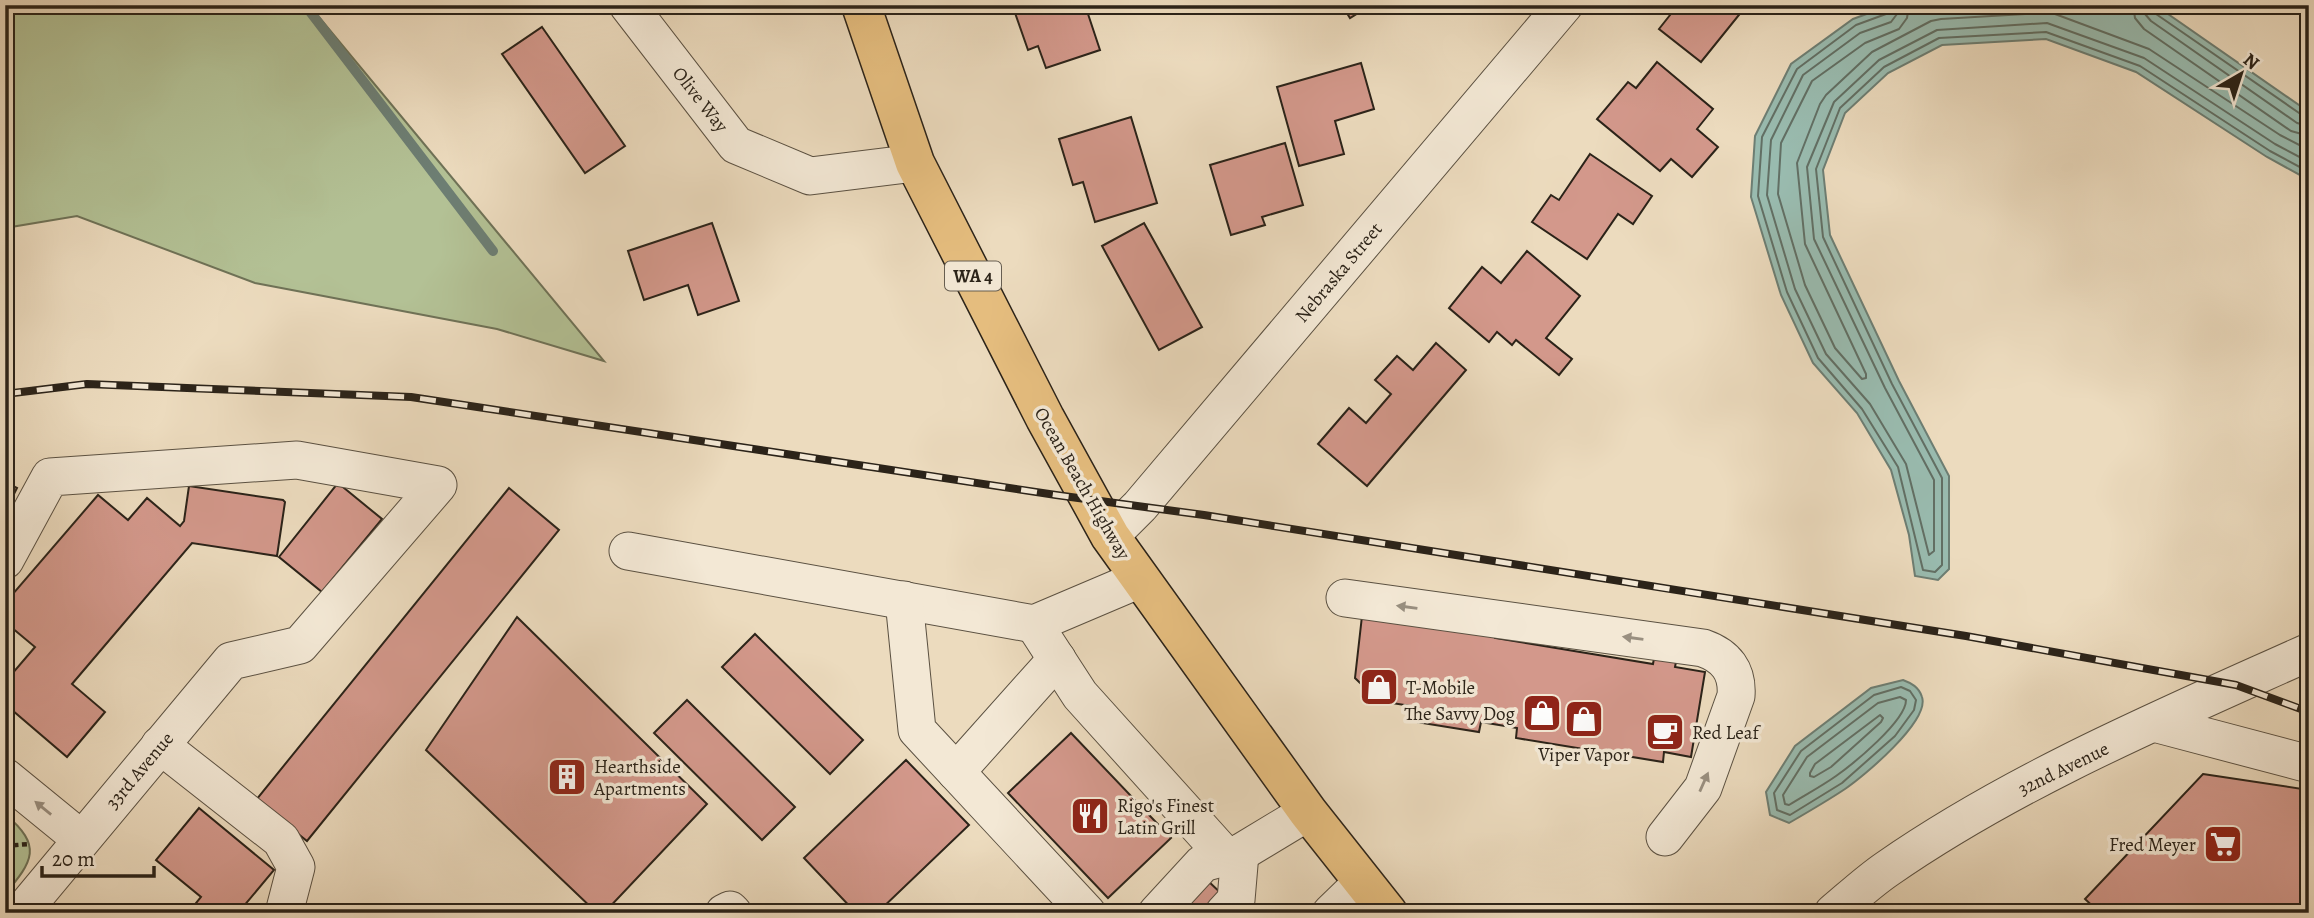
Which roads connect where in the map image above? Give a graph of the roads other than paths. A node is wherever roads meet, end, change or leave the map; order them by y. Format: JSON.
{"nodes":[{"id":1,"x":628,"y":5,"type":"edge"},
{"id":2,"x":861,"y":5,"type":"edge"},
{"id":3,"x":1564,"y":5,"type":"edge"},
{"id":4,"x":915,"y":163,"type":"junction"},
{"id":5,"x":1110,"y":537,"type":"junction"},
{"id":6,"x":628,"y":551,"type":"dead end"},
{"id":7,"x":5,"y":560,"type":"edge"},
{"id":8,"x":1140,"y":579,"type":"junction"},
{"id":9,"x":1345,"y":598,"type":"dead end"},
{"id":10,"x":904,"y":600,"type":"junction"},
{"id":11,"x":1034,"y":624,"type":"junction"},
{"id":12,"x":2309,"y":652,"type":"edge"},
{"id":13,"x":1057,"y":659,"type":"junction"},
{"id":14,"x":2154,"y":723,"type":"junction"},
{"id":15,"x":160,"y":745,"type":"junction"},
{"id":16,"x":2309,"y":764,"type":"edge"},
{"id":17,"x":956,"y":772,"type":"junction"},
{"id":18,"x":5,"y":777,"type":"edge"},
{"id":19,"x":1308,"y":812,"type":"junction"},
{"id":20,"x":1665,"y":837,"type":"dead end"},
{"id":21,"x":81,"y":839,"type":"junction"},
{"id":22,"x":1233,"y":855,"type":"junction"},
{"id":23,"x":1363,"y":881,"type":"junction"},
{"id":24,"x":21,"y":913,"type":"edge"},
{"id":25,"x":284,"y":913,"type":"edge"},
{"id":26,"x":724,"y":913,"type":"edge"},
{"id":27,"x":733,"y":913,"type":"edge"},
{"id":28,"x":1087,"y":913,"type":"edge"},
{"id":29,"x":1157,"y":913,"type":"edge"},
{"id":30,"x":1224,"y":913,"type":"edge"},
{"id":31,"x":1331,"y":913,"type":"edge"},
{"id":32,"x":1388,"y":913,"type":"edge"},
{"id":33,"x":1833,"y":913,"type":"edge"}],
"edges":[{"from":1,"to":4,"type":"street","name":"Olive Way"},
{"from":2,"to":4,"type":"main road","name":"Ocean Beach Highway","number":"WA 4"},
{"from":3,"to":5,"type":"street","name":"Nebraska Street"},
{"from":4,"to":5,"type":"main road","name":"Ocean Beach Highway","number":"WA 4"},
{"from":5,"to":8,"type":"main road","name":"Ocean Beach Highway","number":"WA 4"},
{"from":6,"to":10,"type":"street"},
{"from":7,"to":15,"type":"street","name":"33rd Avenue"},
{"from":8,"to":11,"type":"street"},
{"from":8,"to":19,"type":"main road","name":"Ocean Beach Highway","number":"WA 4"},
{"from":20,"to":9,"type":"street","one_way":true},
{"from":10,"to":11,"type":"street"},
{"from":10,"to":17,"type":"street"},
{"from":11,"to":13,"type":"street"},
{"from":12,"to":14,"type":"street","name":"32nd Avenue"},
{"from":13,"to":17,"type":"street"},
{"from":13,"to":22,"type":"street"},
{"from":14,"to":16,"type":"street"},
{"from":14,"to":33,"type":"street","name":"32nd Avenue"},
{"from":15,"to":21,"type":"street","name":"33rd Avenue"},
{"from":15,"to":25,"type":"street"},
{"from":17,"to":28,"type":"street"},
{"from":21,"to":18,"type":"street","one_way":true},
{"from":19,"to":22,"type":"street"},
{"from":19,"to":23,"type":"main road","name":"Ocean Beach Highway","number":"WA 4"},
{"from":21,"to":24,"type":"street","name":"33rd Avenue"},
{"from":22,"to":29,"type":"street"},
{"from":22,"to":30,"type":"street"},
{"from":23,"to":31,"type":"street"},
{"from":23,"to":32,"type":"main road","name":"Ocean Beach Highway","number":"WA 4"},
{"from":26,"to":27,"type":"street"}]}
